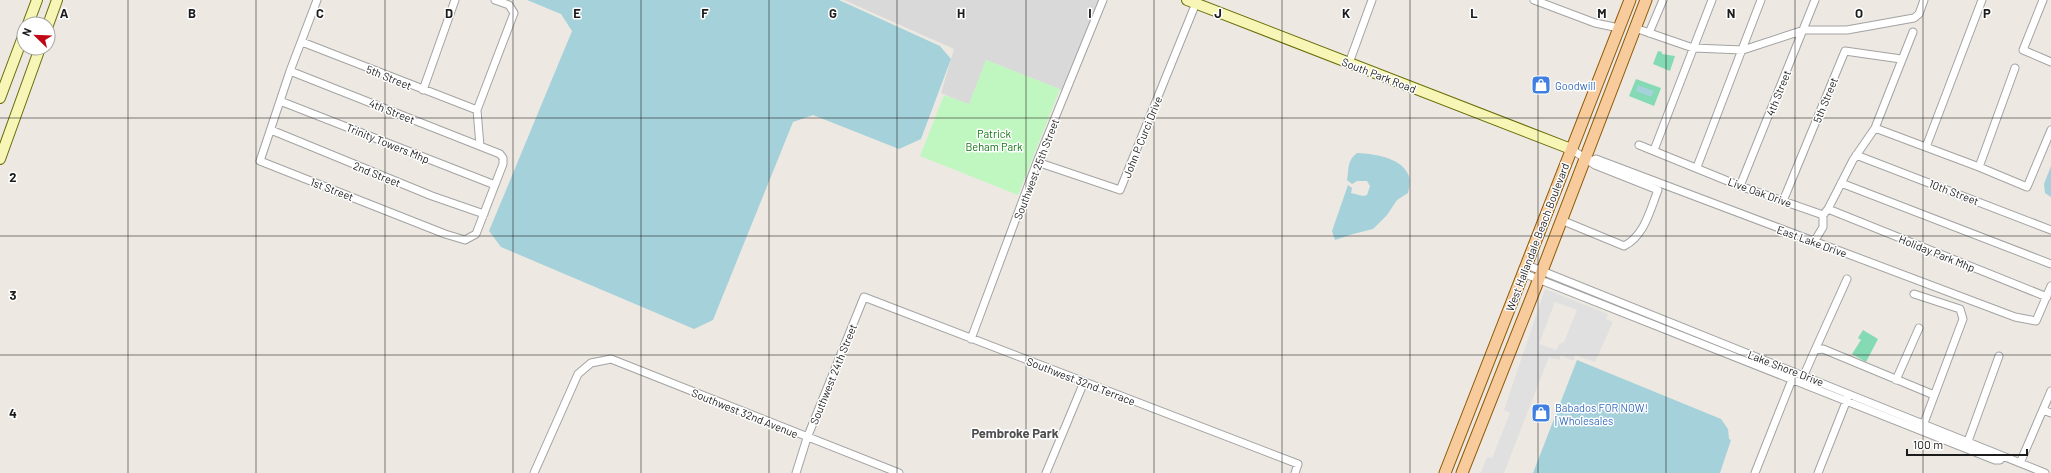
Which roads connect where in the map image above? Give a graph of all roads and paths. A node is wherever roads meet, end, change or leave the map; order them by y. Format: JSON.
{"nodes":[{"id":1,"x":37,"y":0,"type":"edge"},
{"id":2,"x":57,"y":0,"type":"edge"},
{"id":3,"x":317,"y":0,"type":"edge"},
{"id":4,"x":455,"y":0,"type":"edge"},
{"id":5,"x":495,"y":0,"type":"edge"},
{"id":6,"x":1103,"y":0,"type":"edge"},
{"id":7,"x":1372,"y":0,"type":"edge"},
{"id":8,"x":1534,"y":0,"type":"edge"},
{"id":9,"x":1631,"y":0,"type":"edge"},
{"id":10,"x":1646,"y":0,"type":"edge"},
{"id":11,"x":1663,"y":0,"type":"edge"},
{"id":12,"x":1712,"y":0,"type":"edge"},
{"id":13,"x":1762,"y":0,"type":"edge"},
{"id":14,"x":1814,"y":0,"type":"edge"},
{"id":15,"x":1924,"y":0,"type":"edge"},
{"id":16,"x":1982,"y":0,"type":"edge"},
{"id":17,"x":2043,"y":0,"type":"edge"},
{"id":18,"x":1192,"y":2,"type":"edge"},
{"id":19,"x":31,"y":16,"type":"edge"},
{"id":20,"x":51,"y":16,"type":"edge"},
{"id":21,"x":1619,"y":28,"type":"junction"},
{"id":22,"x":1635,"y":28,"type":"junction"},
{"id":23,"x":1804,"y":30,"type":"junction"},
{"id":24,"x":1913,"y":32,"type":"dead end"},
{"id":25,"x":1649,"y":33,"type":"junction"},
{"id":26,"x":302,"y":42,"type":"junction"},
{"id":27,"x":1693,"y":48,"type":"junction"},
{"id":28,"x":1743,"y":50,"type":"junction"},
{"id":29,"x":16,"y":55,"type":"edge"},
{"id":30,"x":37,"y":56,"type":"edge"},
{"id":31,"x":1901,"y":59,"type":"junction"},
{"id":32,"x":2051,"y":62,"type":"edge"},
{"id":33,"x":1349,"y":63,"type":"junction"},
{"id":34,"x":2015,"y":68,"type":"dead end"},
{"id":35,"x":290,"y":71,"type":"junction"},
{"id":36,"x":423,"y":90,"type":"junction"},
{"id":37,"x":0,"y":98,"type":"edge"},
{"id":38,"x":280,"y":100,"type":"junction"},
{"id":39,"x":477,"y":110,"type":"junction"},
{"id":40,"x":1875,"y":128,"type":"junction"},
{"id":41,"x":271,"y":130,"type":"junction"},
{"id":42,"x":2051,"y":130,"type":"edge"},
{"id":43,"x":1639,"y":145,"type":"dead end"},
{"id":44,"x":480,"y":146,"type":"junction"},
{"id":45,"x":1926,"y":147,"type":"junction"},
{"id":46,"x":1571,"y":149,"type":"junction"},
{"id":47,"x":1654,"y":150,"type":"junction"},
{"id":48,"x":494,"y":151,"type":"joint"},
{"id":49,"x":1855,"y":157,"type":"junction"},
{"id":50,"x":0,"y":159,"type":"edge"},
{"id":51,"x":1588,"y":160,"type":"junction"},
{"id":52,"x":1038,"y":162,"type":"junction"},
{"id":53,"x":1979,"y":166,"type":"junction"},
{"id":54,"x":1697,"y":167,"type":"junction"},
{"id":55,"x":1841,"y":183,"type":"junction"},
{"id":56,"x":495,"y":185,"type":"junction"},
{"id":57,"x":1740,"y":186,"type":"junction"},
{"id":58,"x":1783,"y":201,"type":"junction"},
{"id":59,"x":1828,"y":209,"type":"junction"},
{"id":60,"x":484,"y":214,"type":"junction"},
{"id":61,"x":1823,"y":215,"type":"junction"},
{"id":62,"x":1561,"y":220,"type":"junction"},
{"id":63,"x":2051,"y":230,"type":"edge"},
{"id":64,"x":1814,"y":242,"type":"junction"},
{"id":65,"x":2051,"y":264,"type":"edge"},
{"id":66,"x":1525,"y":269,"type":"junction"},
{"id":67,"x":1541,"y":275,"type":"junction"},
{"id":68,"x":1847,"y":279,"type":"dead end"},
{"id":69,"x":2051,"y":286,"type":"edge"},
{"id":70,"x":1598,"y":293,"type":"junction"},
{"id":71,"x":1914,"y":294,"type":"dead end"},
{"id":72,"x":2047,"y":297,"type":"junction"},
{"id":73,"x":864,"y":298,"type":"joint"},
{"id":74,"x":1594,"y":301,"type":"junction"},
{"id":75,"x":1918,"y":328,"type":"dead end"},
{"id":76,"x":1500,"y":333,"type":"junction"},
{"id":77,"x":971,"y":339,"type":"junction"},
{"id":78,"x":1815,"y":350,"type":"junction"},
{"id":79,"x":2000,"y":356,"type":"dead end"},
{"id":80,"x":1796,"y":372,"type":"junction"},
{"id":81,"x":1804,"y":375,"type":"junction"},
{"id":82,"x":1792,"y":380,"type":"junction"},
{"id":83,"x":1896,"y":380,"type":"junction"},
{"id":84,"x":1084,"y":382,"type":"junction"},
{"id":85,"x":2051,"y":391,"type":"edge"},
{"id":86,"x":1850,"y":393,"type":"junction"},
{"id":87,"x":1934,"y":395,"type":"junction"},
{"id":88,"x":1847,"y":401,"type":"junction"},
{"id":89,"x":2043,"y":410,"type":"junction"},
{"id":90,"x":1895,"y":411,"type":"junction"},
{"id":91,"x":2051,"y":413,"type":"edge"},
{"id":92,"x":1892,"y":419,"type":"junction"},
{"id":93,"x":1464,"y":424,"type":"junction"},
{"id":94,"x":1927,"y":424,"type":"junction"},
{"id":95,"x":1480,"y":426,"type":"junction"},
{"id":96,"x":1927,"y":433,"type":"junction"},
{"id":97,"x":807,"y":438,"type":"junction"},
{"id":98,"x":1967,"y":445,"type":"junction"},
{"id":99,"x":2020,"y":463,"type":"junction"},
{"id":100,"x":534,"y":473,"type":"edge"},
{"id":101,"x":796,"y":473,"type":"edge"},
{"id":102,"x":899,"y":473,"type":"edge"},
{"id":103,"x":1046,"y":473,"type":"edge"},
{"id":104,"x":1295,"y":473,"type":"edge"},
{"id":105,"x":1445,"y":473,"type":"edge"},
{"id":106,"x":1455,"y":473,"type":"edge"},
{"id":107,"x":1462,"y":473,"type":"edge"},
{"id":108,"x":1755,"y":473,"type":"edge"},
{"id":109,"x":1818,"y":473,"type":"edge"},
{"id":110,"x":2045,"y":473,"type":"edge"}],
"edges":[{"from":1,"to":19,"type":"street"},
{"from":2,"to":20,"type":"street"},
{"from":3,"to":26,"type":"street","name":"1st Street"},
{"from":4,"to":36,"type":"street"},
{"from":5,"to":39,"type":"street"},
{"from":6,"to":52,"type":"street","name":"Southwest 25th Street"},
{"from":7,"to":33,"type":"street"},
{"from":8,"to":21,"type":"street"},
{"from":9,"to":21,"type":"main road","name":"West Hallandale Beach Boulevard"},
{"from":9,"to":22,"type":"main road"},
{"from":10,"to":22,"type":"main road","name":"West Hallandale Beach Boulevard"},
{"from":11,"to":25,"type":"street"},
{"from":12,"to":27,"type":"street"},
{"from":13,"to":28,"type":"street"},
{"from":14,"to":23,"type":"street","name":"4th Street"},
{"from":15,"to":23,"type":"street"},
{"from":16,"to":45,"type":"street"},
{"from":17,"to":32,"type":"street"},
{"from":18,"to":33,"type":"street","name":"South Park Road"},
{"from":18,"to":52,"type":"street","name":"John P Curci Drive"},
{"from":21,"to":46,"type":"main road","name":"West Hallandale Beach Boulevard"},
{"from":22,"to":25,"type":"street"},
{"from":22,"to":51,"type":"main road","name":"West Hallandale Beach Boulevard"},
{"from":23,"to":28,"type":"street"},
{"from":23,"to":57,"type":"street","name":"4th Street"},
{"from":24,"to":31,"type":"street"},
{"from":25,"to":27,"type":"street"},
{"from":26,"to":35,"type":"street","name":"1st Street"},
{"from":26,"to":36,"type":"street","name":"5th Street"},
{"from":27,"to":28,"type":"street"},
{"from":27,"to":47,"type":"street"},
{"from":28,"to":54,"type":"street"},
{"from":29,"to":37,"type":"street"},
{"from":30,"to":50,"type":"street"},
{"from":31,"to":40,"type":"street"},
{"from":31,"to":58,"type":"street","name":"5th Street"},
{"from":33,"to":46,"type":"street","name":"South Park Road"},
{"from":34,"to":53,"type":"street"},
{"from":35,"to":38,"type":"street","name":"1st Street"},
{"from":35,"to":44,"type":"street","name":"4th Street"},
{"from":36,"to":39,"type":"street","name":"5th Street"},
{"from":38,"to":41,"type":"street","name":"1st Street"},
{"from":38,"to":56,"type":"street","name":"Trinity Towers Mhp"},
{"from":39,"to":44,"type":"street"},
{"from":40,"to":45,"type":"street"},
{"from":40,"to":49,"type":"street"},
{"from":41,"to":60,"type":"street","name":"2nd Street"},
{"from":41,"to":60,"type":"street","name":"1st Street"},
{"from":42,"to":53,"type":"street"},
{"from":43,"to":47,"type":"street","name":"Live Oak Drive"},
{"from":44,"to":48,"type":"street","name":"4th Street"},
{"from":45,"to":53,"type":"street"},
{"from":46,"to":51,"type":"street"},
{"from":46,"to":66,"type":"main road","name":"West Hallandale Beach Boulevard"},
{"from":47,"to":54,"type":"street","name":"Live Oak Drive"},
{"from":48,"to":56,"type":"street","name":"1st Street"},
{"from":49,"to":55,"type":"street"},
{"from":49,"to":63,"type":"street","name":"10th Street"},
{"from":51,"to":62,"type":"main road","name":"West Hallandale Beach Boulevard"},
{"from":51,"to":62,"type":"street"},
{"from":51,"to":64,"type":"street","name":"East Lake Drive"},
{"from":52,"to":77,"type":"street","name":"Southwest 25th Street"},
{"from":54,"to":57,"type":"street","name":"Live Oak Drive"},
{"from":55,"to":59,"type":"street"},
{"from":55,"to":65,"type":"street"},
{"from":56,"to":60,"type":"street","name":"1st Street"},
{"from":57,"to":58,"type":"street","name":"Live Oak Drive"},
{"from":58,"to":61,"type":"street","name":"Live Oak Drive"},
{"from":59,"to":61,"type":"street"},
{"from":59,"to":72,"type":"street","name":"Holiday Park Mhp"},
{"from":61,"to":64,"type":"street"},
{"from":62,"to":67,"type":"main road","name":"West Hallandale Beach Boulevard"},
{"from":64,"to":72,"type":"street","name":"East Lake Drive"},
{"from":66,"to":67,"type":"street","name":"Lake Shore Drive"},
{"from":66,"to":76,"type":"main road","name":"West Hallandale Beach Boulevard"},
{"from":67,"to":70,"type":"street","name":"Lake Shore Drive"},
{"from":67,"to":74,"type":"street","name":"Lake Shore Drive"},
{"from":67,"to":95,"type":"main road","name":"West Hallandale Beach Boulevard"},
{"from":68,"to":78,"type":"street"},
{"from":69,"to":72,"type":"street"},
{"from":70,"to":74,"type":"street"},
{"from":70,"to":80,"type":"street","name":"Lake Shore Drive"},
{"from":71,"to":87,"type":"street"},
{"from":73,"to":77,"type":"street","name":"Southwest 32nd Terrace"},
{"from":73,"to":97,"type":"street","name":"Southwest 24th Street"},
{"from":74,"to":82,"type":"street","name":"Lake Shore Drive"},
{"from":75,"to":83,"type":"street"},
{"from":76,"to":93,"type":"main road","name":"West Hallandale Beach Boulevard"},
{"from":76,"to":95,"type":"main road"},
{"from":77,"to":84,"type":"street","name":"Southwest 32nd Terrace"},
{"from":78,"to":81,"type":"street"},
{"from":78,"to":83,"type":"street"},
{"from":79,"to":98,"type":"street"},
{"from":80,"to":81,"type":"street","name":"Lake Shore Drive"},
{"from":80,"to":82,"type":"street"},
{"from":81,"to":86,"type":"street","name":"Lake Shore Drive"},
{"from":82,"to":88,"type":"street","name":"Lake Shore Drive"},
{"from":82,"to":108,"type":"street"},
{"from":83,"to":87,"type":"street"},
{"from":84,"to":103,"type":"street"},
{"from":84,"to":104,"type":"street","name":"Southwest 32nd Terrace"},
{"from":85,"to":89,"type":"street"},
{"from":86,"to":88,"type":"street"},
{"from":86,"to":90,"type":"street","name":"Lake Shore Drive"},
{"from":87,"to":94,"type":"street"},
{"from":88,"to":92,"type":"street","name":"Lake Shore Drive"},
{"from":88,"to":109,"type":"street"},
{"from":89,"to":91,"type":"street"},
{"from":89,"to":99,"type":"street"},
{"from":90,"to":92,"type":"street"},
{"from":90,"to":94,"type":"street","name":"Lake Shore Drive"},
{"from":92,"to":96,"type":"street","name":"Lake Shore Drive"},
{"from":93,"to":105,"type":"main road","name":"West Hallandale Beach Boulevard"},
{"from":93,"to":106,"type":"main road"},
{"from":94,"to":96,"type":"street"},
{"from":94,"to":98,"type":"street","name":"Lake Shore Drive"},
{"from":95,"to":107,"type":"main road","name":"West Hallandale Beach Boulevard"},
{"from":96,"to":98,"type":"street","name":"Lake Shore Drive"},
{"from":97,"to":100,"type":"street","name":"Southwest 32nd Avenue"},
{"from":97,"to":101,"type":"street","name":"Southwest 24th Street"},
{"from":97,"to":102,"type":"street","name":"Southwest 32nd Avenue"},
{"from":98,"to":99,"type":"street","name":"Lake Shore Drive"},
{"from":99,"to":110,"type":"street","name":"Lake Shore Drive"}]}
